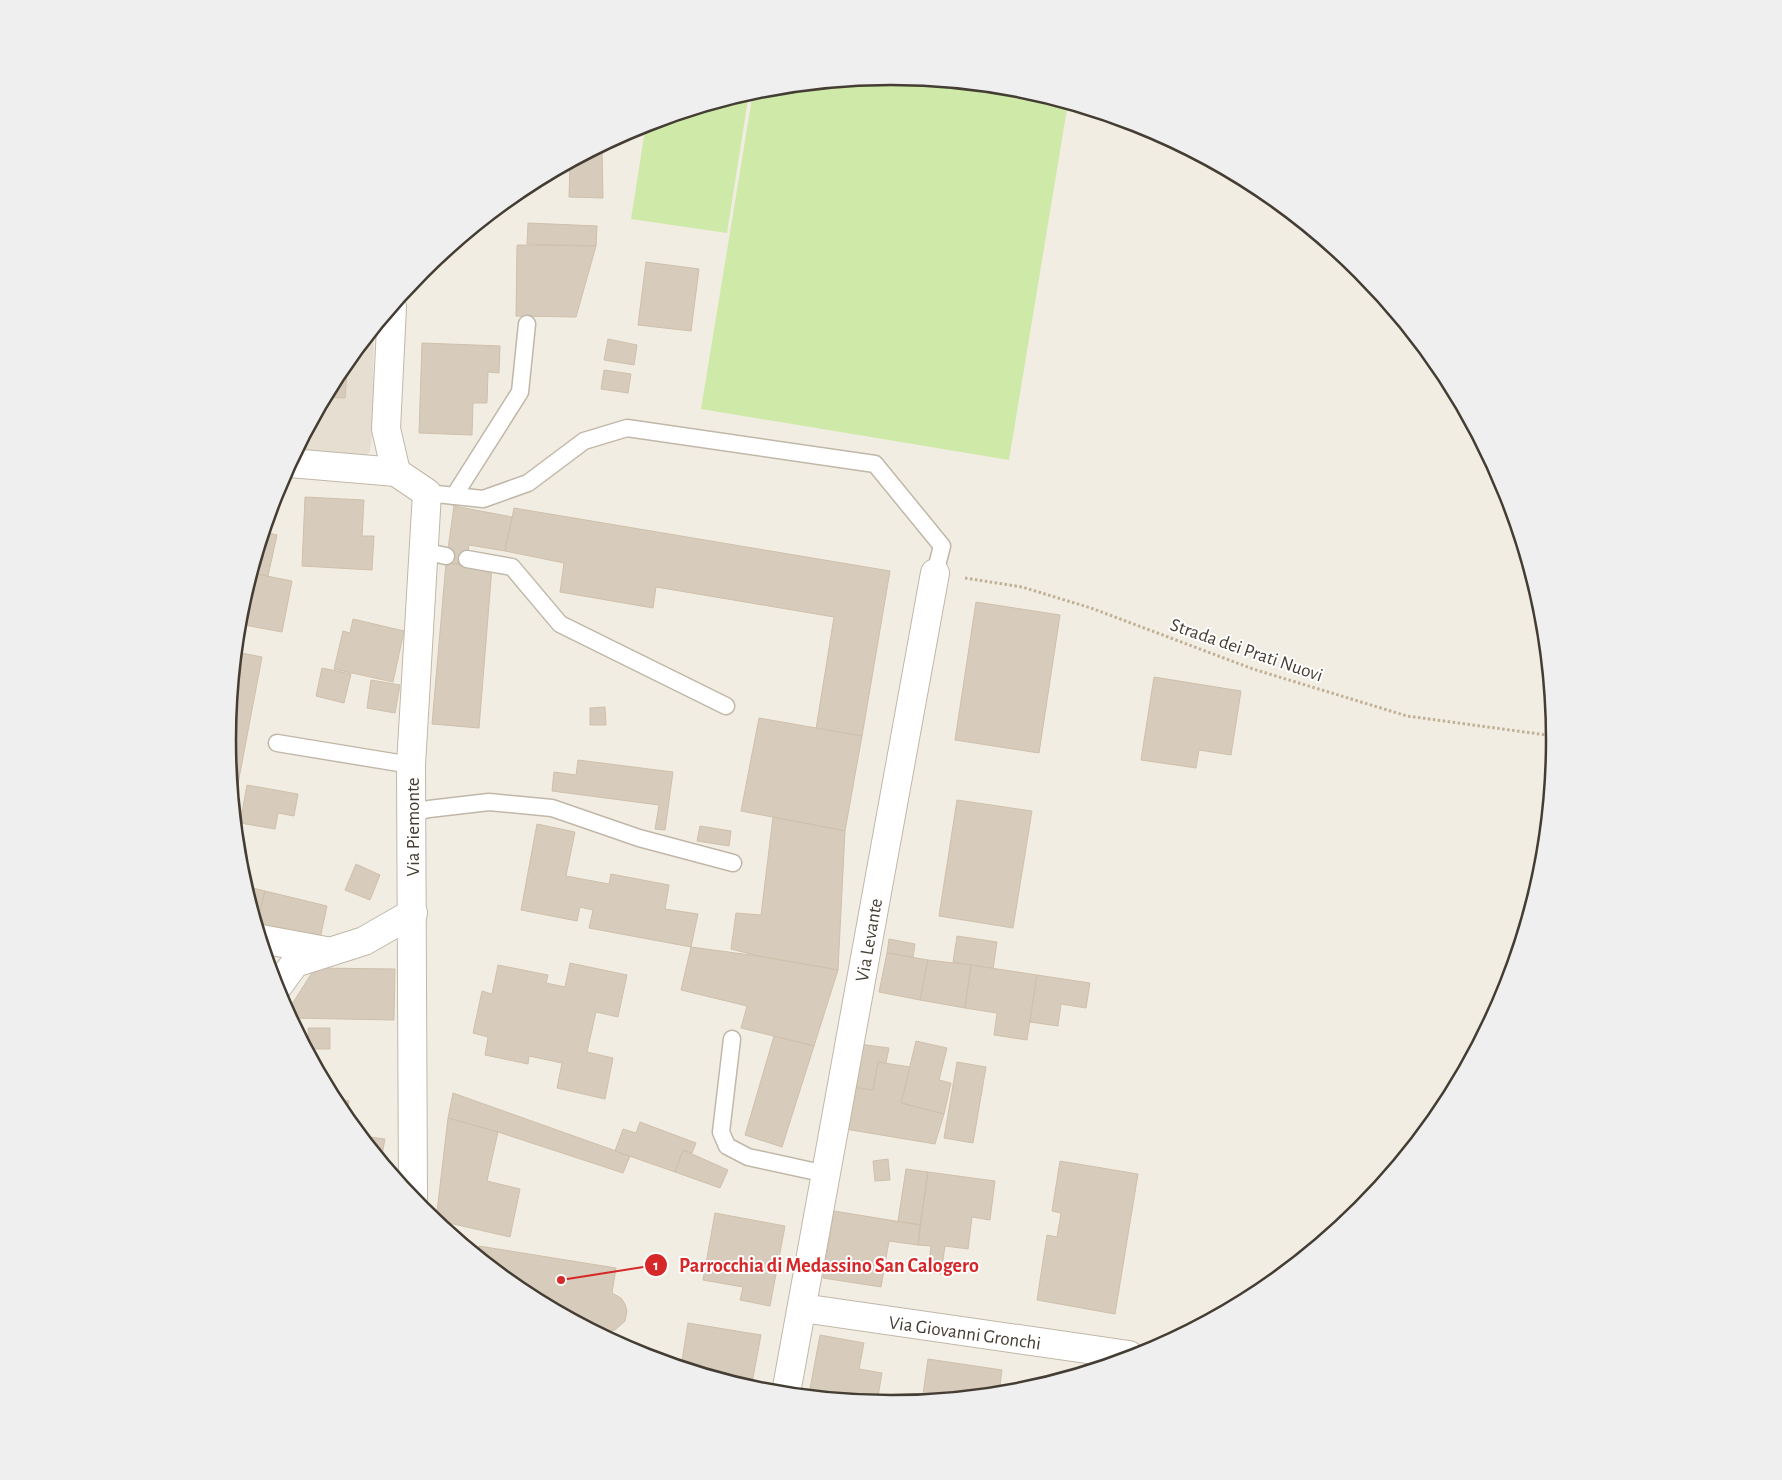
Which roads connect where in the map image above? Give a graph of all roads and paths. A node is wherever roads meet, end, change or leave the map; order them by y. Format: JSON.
{"nodes":[{"id":1,"x":392,"y":317,"type":"edge"},
{"id":2,"x":527,"y":324,"type":"dead end"},
{"id":3,"x":298,"y":463,"type":"edge"},
{"id":4,"x":396,"y":472,"type":"junction"},
{"id":5,"x":427,"y":493,"type":"junction"},
{"id":6,"x":454,"y":496,"type":"junction"},
{"id":7,"x":467,"y":559,"type":"dead end"},
{"id":8,"x":934,"y":573,"type":"junction"},
{"id":9,"x":726,"y":706,"type":"dead end"},
{"id":10,"x":1546,"y":735,"type":"edge"},
{"id":11,"x":277,"y":743,"type":"dead end"},
{"id":12,"x":412,"y":765,"type":"junction"},
{"id":13,"x":412,"y":813,"type":"junction"},
{"id":14,"x":734,"y":863,"type":"dead end"},
{"id":15,"x":413,"y":913,"type":"junction"},
{"id":16,"x":268,"y":940,"type":"edge"},
{"id":17,"x":327,"y":951,"type":"junction"},
{"id":18,"x":282,"y":981,"type":"edge"},
{"id":19,"x":732,"y":1040,"type":"dead end"},
{"id":20,"x":826,"y":1174,"type":"junction"},
{"id":21,"x":413,"y":1187,"type":"edge"},
{"id":22,"x":802,"y":1308,"type":"junction"},
{"id":23,"x":1119,"y":1354,"type":"edge"},
{"id":24,"x":787,"y":1386,"type":"edge"}],
"edges":[{"from":1,"to":4,"type":"street"},
{"from":2,"to":6,"type":"lane"},
{"from":3,"to":4,"type":"street"},
{"from":4,"to":5,"type":"street"},
{"from":5,"to":6,"type":"lane"},
{"from":5,"to":12,"type":"street","name":"Via Piemonte"},
{"from":6,"to":8,"type":"lane"},
{"from":7,"to":9,"type":"lane"},
{"from":8,"to":10,"type":"path","name":"Strada dei Prati Nuovi"},
{"from":8,"to":20,"type":"street","name":"Via Levante"},
{"from":11,"to":12,"type":"lane"},
{"from":12,"to":13,"type":"street","name":"Via Piemonte"},
{"from":13,"to":14,"type":"lane"},
{"from":13,"to":15,"type":"street","name":"Via Piemonte"},
{"from":15,"to":17,"type":"street"},
{"from":15,"to":21,"type":"street","name":"Via Piemonte"},
{"from":16,"to":17,"type":"street"},
{"from":17,"to":18,"type":"street"},
{"from":19,"to":20,"type":"lane"},
{"from":20,"to":22,"type":"street","name":"Via Levante"},
{"from":22,"to":23,"type":"street","name":"Via Giovanni Gronchi"},
{"from":22,"to":24,"type":"street","name":"Via Levante"}]}
